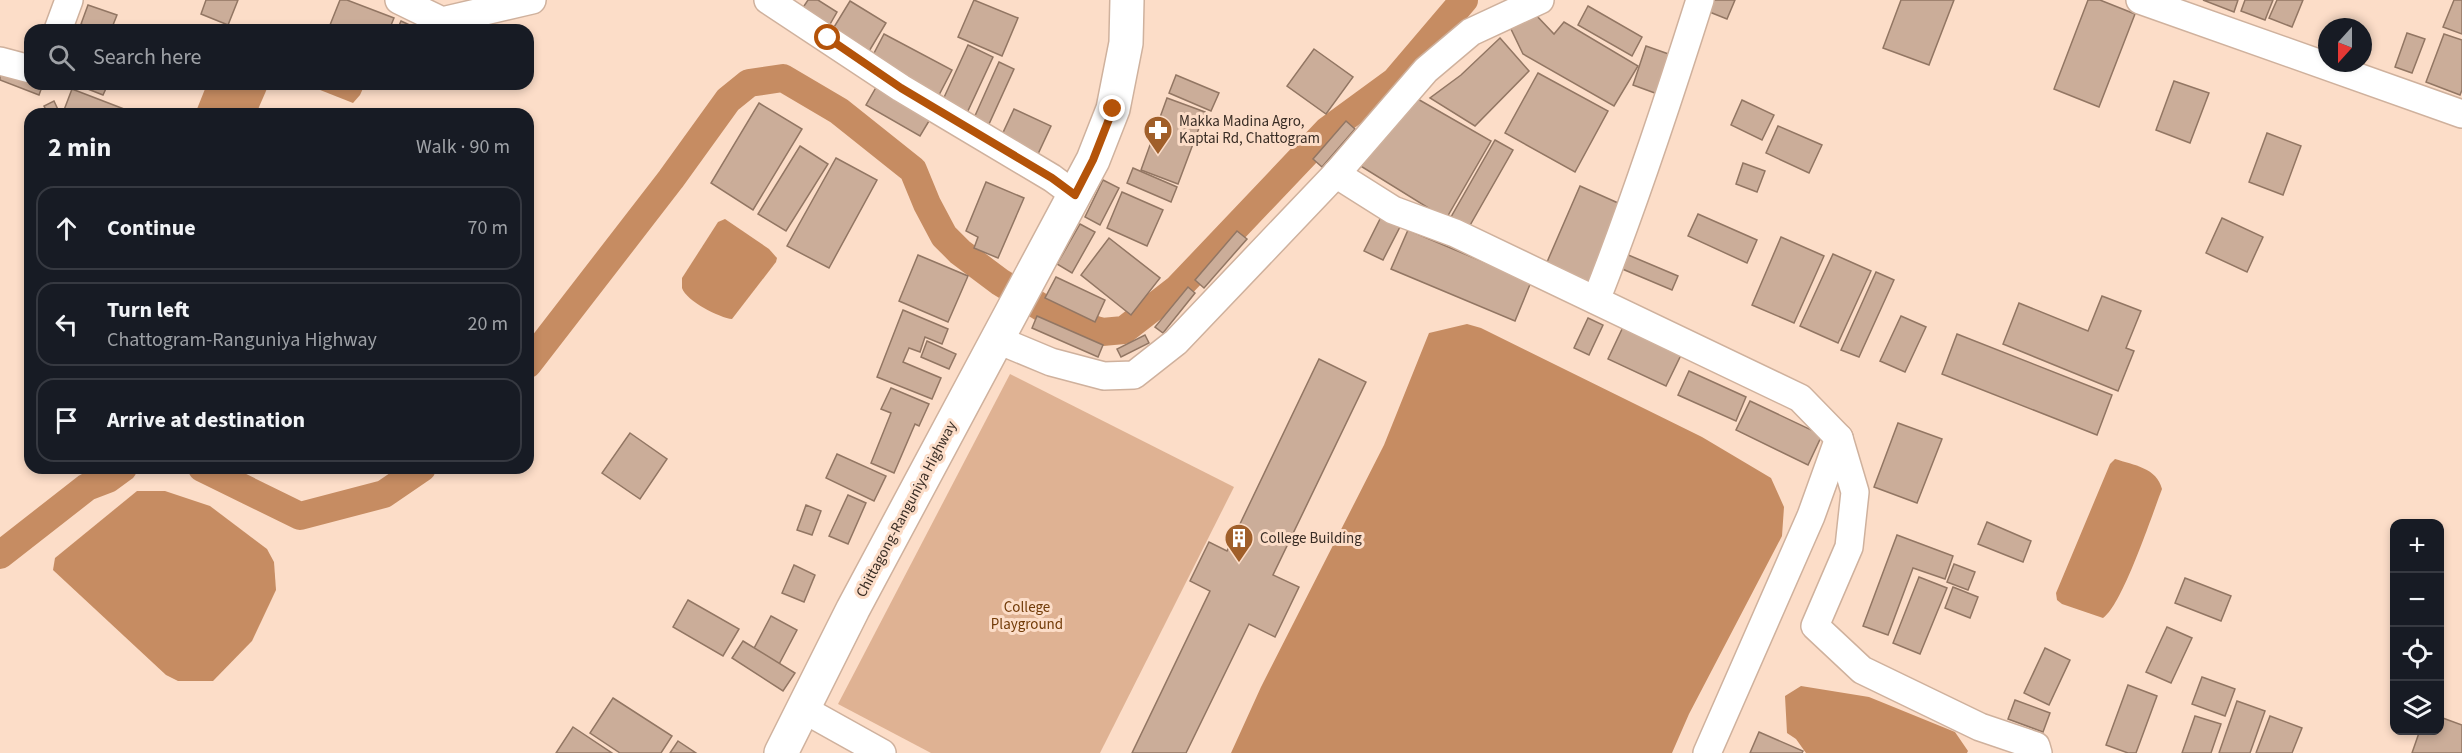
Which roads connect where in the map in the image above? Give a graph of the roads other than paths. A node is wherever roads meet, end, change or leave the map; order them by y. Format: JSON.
{"nodes":[{"id":1,"x":69,"y":0,"type":"edge"},
{"id":2,"x":399,"y":0,"type":"edge"},
{"id":3,"x":532,"y":0,"type":"edge"},
{"id":4,"x":768,"y":0,"type":"edge"},
{"id":5,"x":1127,"y":0,"type":"edge"},
{"id":6,"x":1540,"y":0,"type":"edge"},
{"id":7,"x":1700,"y":0,"type":"edge"},
{"id":8,"x":2140,"y":0,"type":"edge"},
{"id":9,"x":60,"y":24,"type":"edge"},
{"id":10,"x":0,"y":61,"type":"edge"},
{"id":11,"x":24,"y":67,"type":"edge"},
{"id":12,"x":2462,"y":114,"type":"edge"},
{"id":13,"x":1336,"y":174,"type":"junction"},
{"id":14,"x":1075,"y":195,"type":"junction"},
{"id":15,"x":1596,"y":300,"type":"junction"},
{"id":16,"x":999,"y":337,"type":"junction"},
{"id":17,"x":1839,"y":438,"type":"junction"},
{"id":18,"x":803,"y":709,"type":"junction"},
{"id":19,"x":781,"y":753,"type":"edge"},
{"id":20,"x":882,"y":753,"type":"edge"},
{"id":21,"x":1707,"y":753,"type":"edge"},
{"id":22,"x":2038,"y":753,"type":"edge"}],
"edges":[{"from":1,"to":9,"type":"street"},
{"from":2,"to":3,"type":"street"},
{"from":4,"to":14,"type":"street"},
{"from":5,"to":14,"type":"main road","name":"Chittagong-Ranguniya Highway"},
{"from":6,"to":13,"type":"street"},
{"from":7,"to":15,"type":"street"},
{"from":8,"to":12,"type":"street"},
{"from":10,"to":11,"type":"street"},
{"from":13,"to":15,"type":"street"},
{"from":13,"to":16,"type":"street"},
{"from":14,"to":16,"type":"main road","name":"Chittagong-Ranguniya Highway"},
{"from":15,"to":17,"type":"street"},
{"from":16,"to":18,"type":"main road","name":"Chittagong-Ranguniya Highway"},
{"from":17,"to":21,"type":"street"},
{"from":17,"to":22,"type":"street"},
{"from":18,"to":19,"type":"main road","name":"Chittagong-Ranguniya Highway"},
{"from":18,"to":20,"type":"street"}]}
